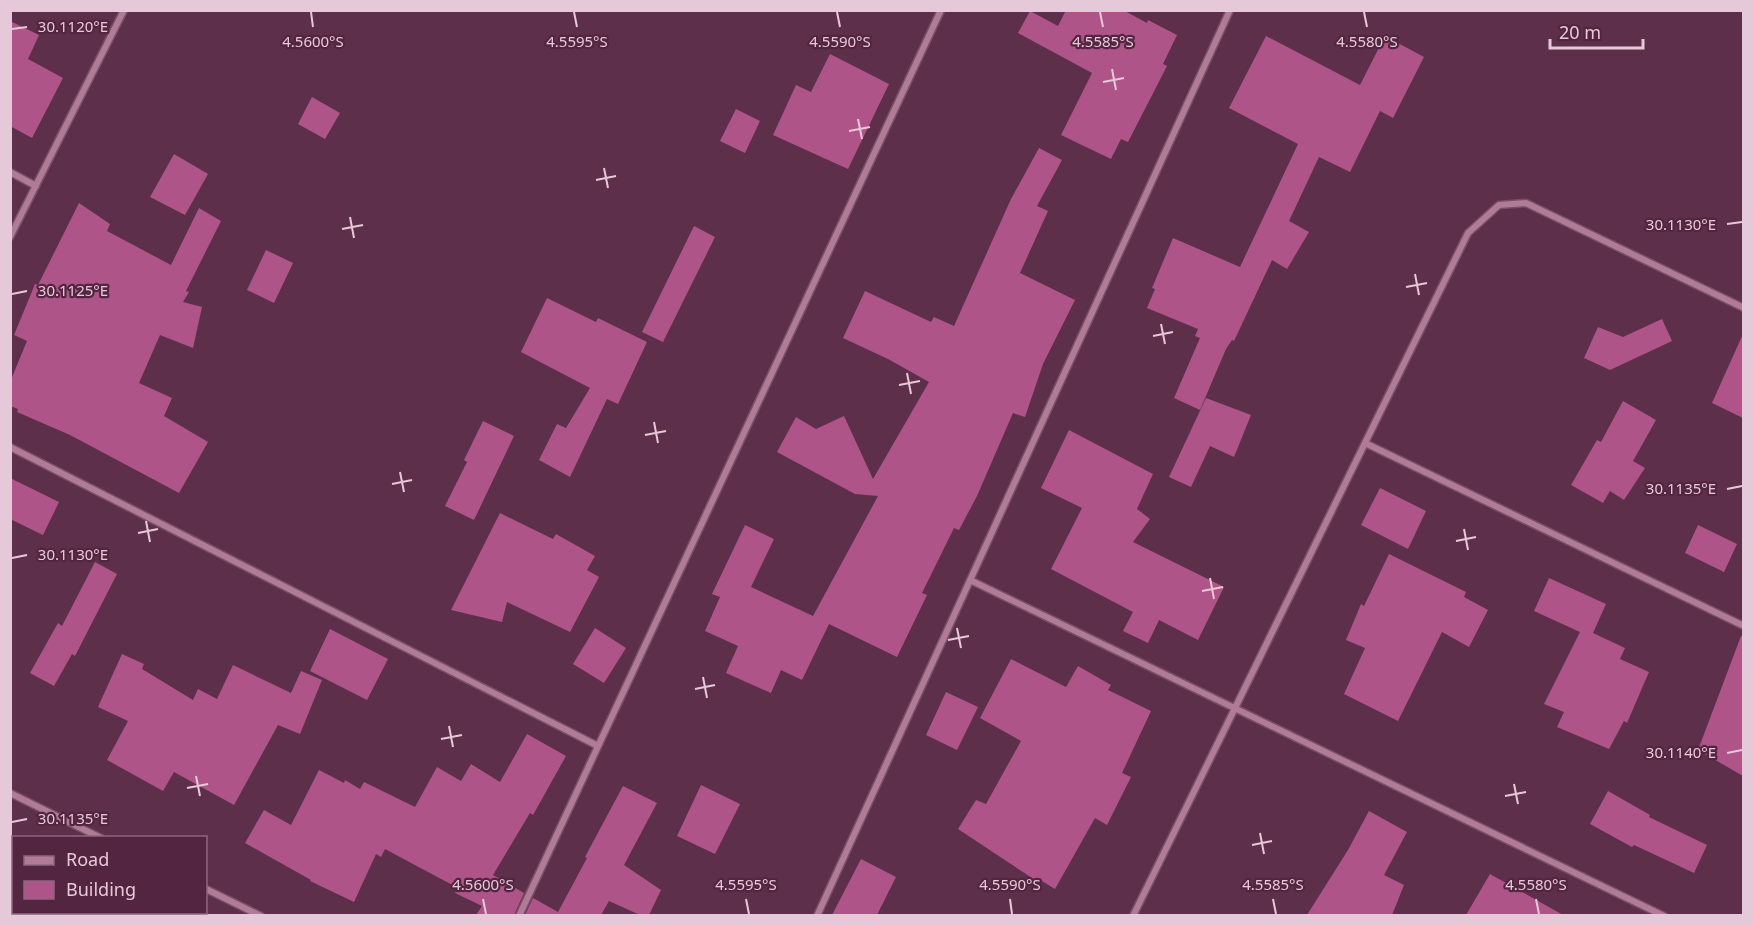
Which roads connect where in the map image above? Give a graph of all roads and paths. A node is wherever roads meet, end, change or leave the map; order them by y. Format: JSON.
{"nodes":[{"id":1,"x":124,"y":10,"type":"edge"},
{"id":2,"x":941,"y":10,"type":"edge"},
{"id":3,"x":1230,"y":10,"type":"edge"},
{"id":4,"x":10,"y":172,"type":"edge"},
{"id":5,"x":36,"y":186,"type":"junction"},
{"id":6,"x":10,"y":237,"type":"edge"},
{"id":7,"x":1743,"y":308,"type":"edge"},
{"id":8,"x":1365,"y":443,"type":"junction"},
{"id":9,"x":10,"y":447,"type":"edge"},
{"id":10,"x":970,"y":580,"type":"junction"},
{"id":11,"x":1743,"y":626,"type":"edge"},
{"id":12,"x":1235,"y":708,"type":"junction"},
{"id":13,"x":598,"y":746,"type":"junction"},
{"id":14,"x":10,"y":793,"type":"edge"},
{"id":15,"x":99,"y":836,"type":"edge"},
{"id":16,"x":207,"y":888,"type":"edge"},
{"id":17,"x":261,"y":915,"type":"edge"},
{"id":18,"x":519,"y":915,"type":"edge"},
{"id":19,"x":817,"y":915,"type":"edge"},
{"id":20,"x":1133,"y":915,"type":"edge"},
{"id":21,"x":1664,"y":915,"type":"edge"}],
"edges":[{"from":1,"to":5,"type":"street"},
{"from":2,"to":13,"type":"street"},
{"from":3,"to":10,"type":"street"},
{"from":4,"to":5,"type":"street"},
{"from":5,"to":6,"type":"street"},
{"from":7,"to":8,"type":"street"},
{"from":8,"to":11,"type":"street"},
{"from":8,"to":12,"type":"street"},
{"from":9,"to":13,"type":"street"},
{"from":10,"to":12,"type":"street"},
{"from":10,"to":19,"type":"street"},
{"from":12,"to":20,"type":"street"},
{"from":12,"to":21,"type":"street"},
{"from":13,"to":18,"type":"street"},
{"from":14,"to":15,"type":"street"},
{"from":16,"to":17,"type":"street"}]}
